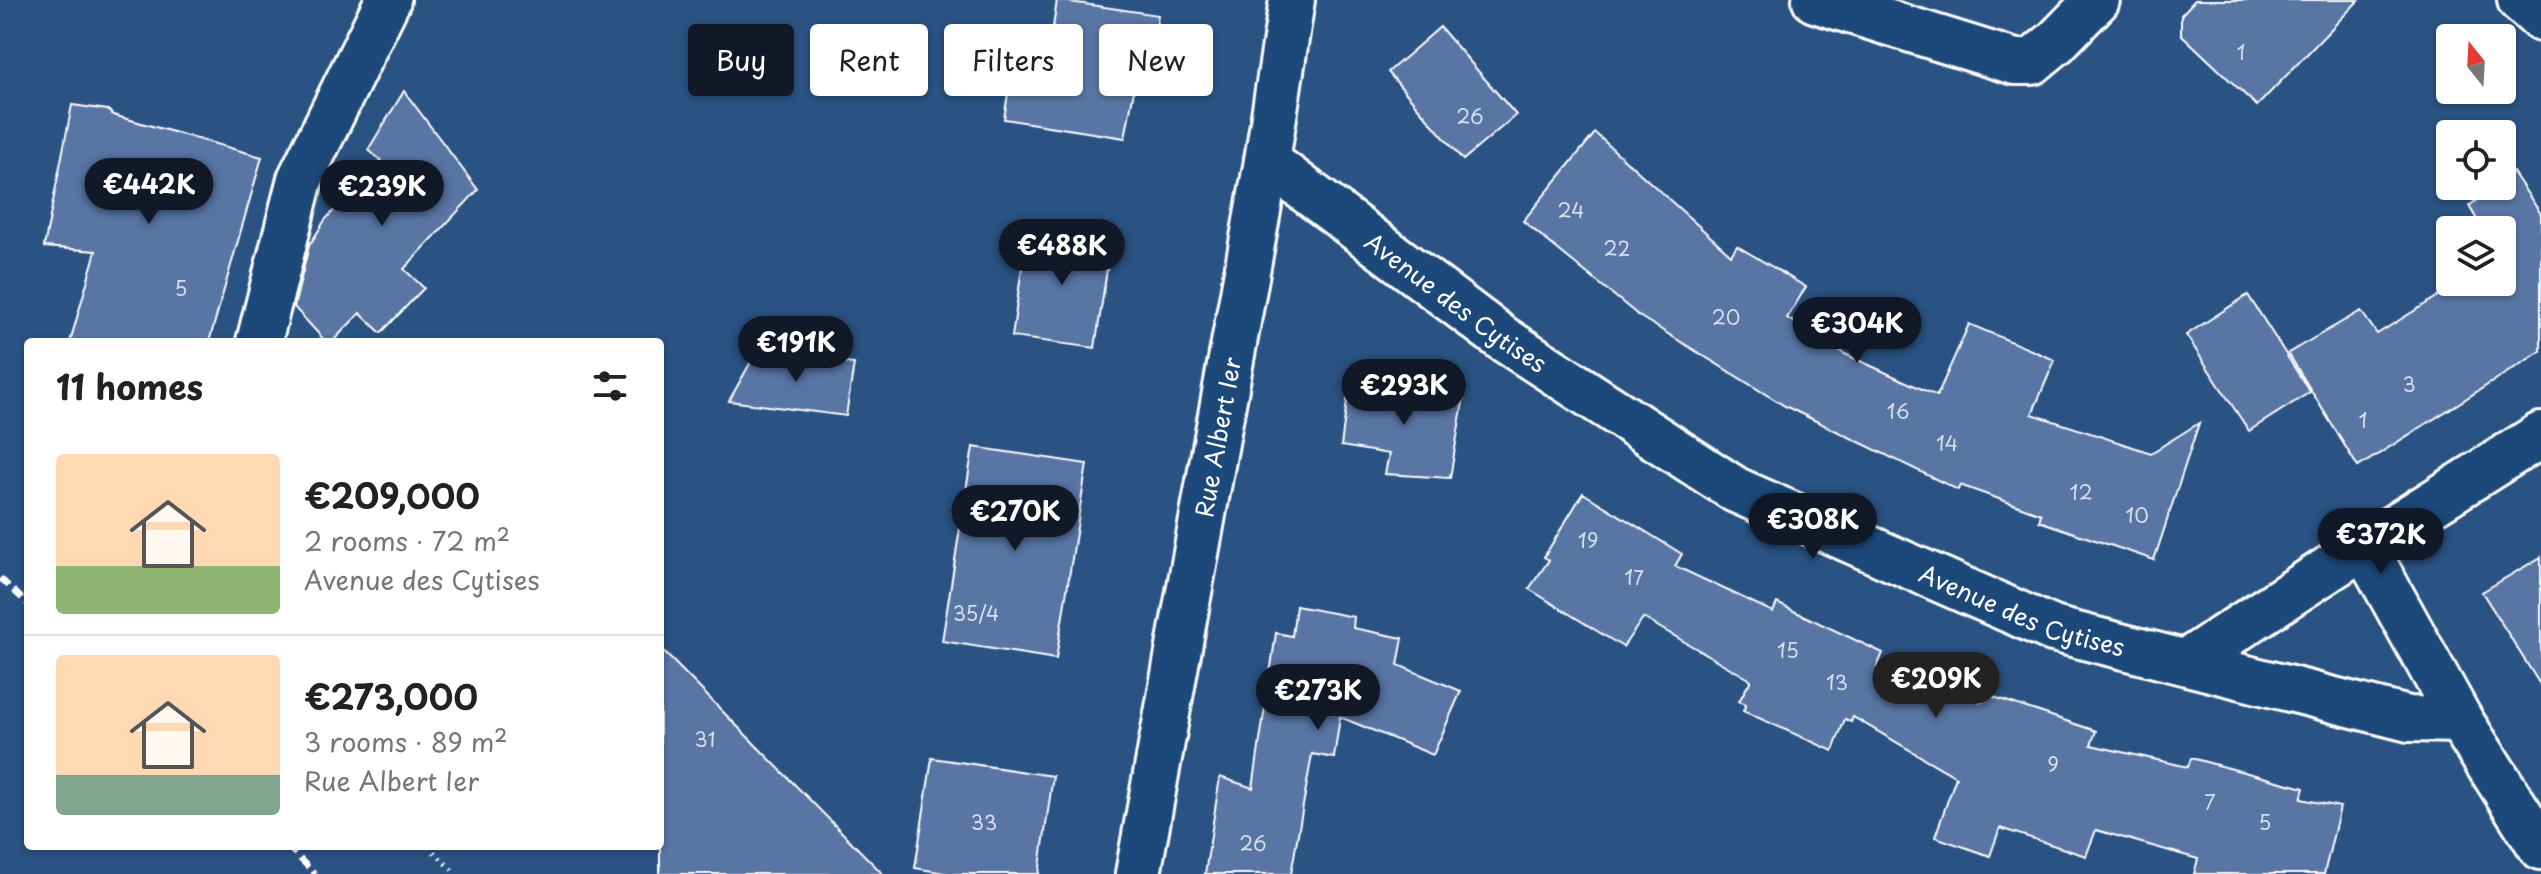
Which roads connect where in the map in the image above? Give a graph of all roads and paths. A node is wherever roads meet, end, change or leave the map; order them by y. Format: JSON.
{"nodes":[{"id":1,"x":388,"y":0,"type":"edge"},
{"id":2,"x":1292,"y":0,"type":"edge"},
{"id":3,"x":1815,"y":0,"type":"edge"},
{"id":4,"x":2097,"y":0,"type":"edge"},
{"id":5,"x":2520,"y":0,"type":"edge"},
{"id":6,"x":2541,"y":19,"type":"edge"},
{"id":7,"x":1267,"y":161,"type":"junction"},
{"id":8,"x":260,"y":338,"type":"edge"},
{"id":9,"x":2541,"y":435,"type":"edge"},
{"id":10,"x":2364,"y":546,"type":"junction"},
{"id":11,"x":2186,"y":662,"type":"junction"},
{"id":12,"x":2460,"y":720,"type":"junction"},
{"id":13,"x":2541,"y":847,"type":"edge"},
{"id":14,"x":432,"y":850,"type":"edge"},
{"id":15,"x":456,"y":874,"type":"edge"},
{"id":16,"x":1138,"y":874,"type":"edge"}],
"edges":[{"from":1,"to":8,"type":"street"},
{"from":2,"to":7,"type":"street","name":"Rue Albert Ier"},
{"from":3,"to":4,"type":"street"},
{"from":5,"to":6,"type":"street"},
{"from":7,"to":11,"type":"street","name":"Avenue des Cytises"},
{"from":7,"to":16,"type":"street","name":"Rue Albert Ier"},
{"from":9,"to":10,"type":"street"},
{"from":10,"to":11,"type":"street"},
{"from":10,"to":12,"type":"street"},
{"from":11,"to":12,"type":"street","name":"Avenue des Cytises"},
{"from":12,"to":13,"type":"street"},
{"from":14,"to":15,"type":"path"}]}
